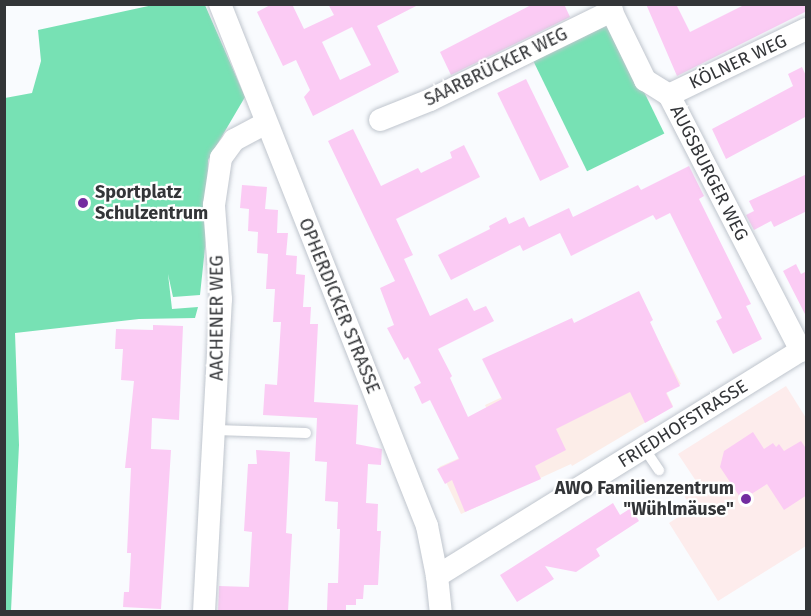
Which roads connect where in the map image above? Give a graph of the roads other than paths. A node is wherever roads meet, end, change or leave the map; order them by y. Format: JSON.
{"nodes":[{"id":1,"x":220,"y":4,"type":"edge"},
{"id":2,"x":610,"y":8,"type":"edge"},
{"id":3,"x":807,"y":29,"type":"edge"},
{"id":4,"x":669,"y":94,"type":"junction"},
{"id":5,"x":380,"y":120,"type":"dead end"},
{"id":6,"x":266,"y":123,"type":"junction"},
{"id":7,"x":804,"y":349,"type":"edge"},
{"id":8,"x":216,"y":430,"type":"junction"},
{"id":9,"x":306,"y":434,"type":"dead end"},
{"id":10,"x":644,"y":448,"type":"junction"},
{"id":11,"x":659,"y":470,"type":"dead end"},
{"id":12,"x":438,"y":576,"type":"junction"},
{"id":13,"x":204,"y":612,"type":"edge"},
{"id":14,"x":441,"y":612,"type":"edge"}],
"edges":[{"from":1,"to":6,"type":"street","name":"OPHERDICKER STRASSE"},
{"from":2,"to":4,"type":"street","name":"AUGSBURGER WEG"},
{"from":2,"to":5,"type":"street","name":"SAARBRÜCKER WEG"},
{"from":3,"to":4,"type":"street","name":"KÖLNER WEG"},
{"from":4,"to":7,"type":"street","name":"AUGSBURGER WEG"},
{"from":6,"to":8,"type":"street","name":"AACHENER WEG"},
{"from":6,"to":12,"type":"street","name":"OPHERDICKER STRASSE"},
{"from":7,"to":10,"type":"street","name":"FRIEDHOFSTRASSE"},
{"from":8,"to":9,"type":"lane"},
{"from":8,"to":13,"type":"street","name":"AACHENER WEG"},
{"from":10,"to":11,"type":"lane"},
{"from":10,"to":12,"type":"street","name":"FRIEDHOFSTRASSE"},
{"from":12,"to":14,"type":"street","name":"OPHERDICKER STRASSE"}]}
